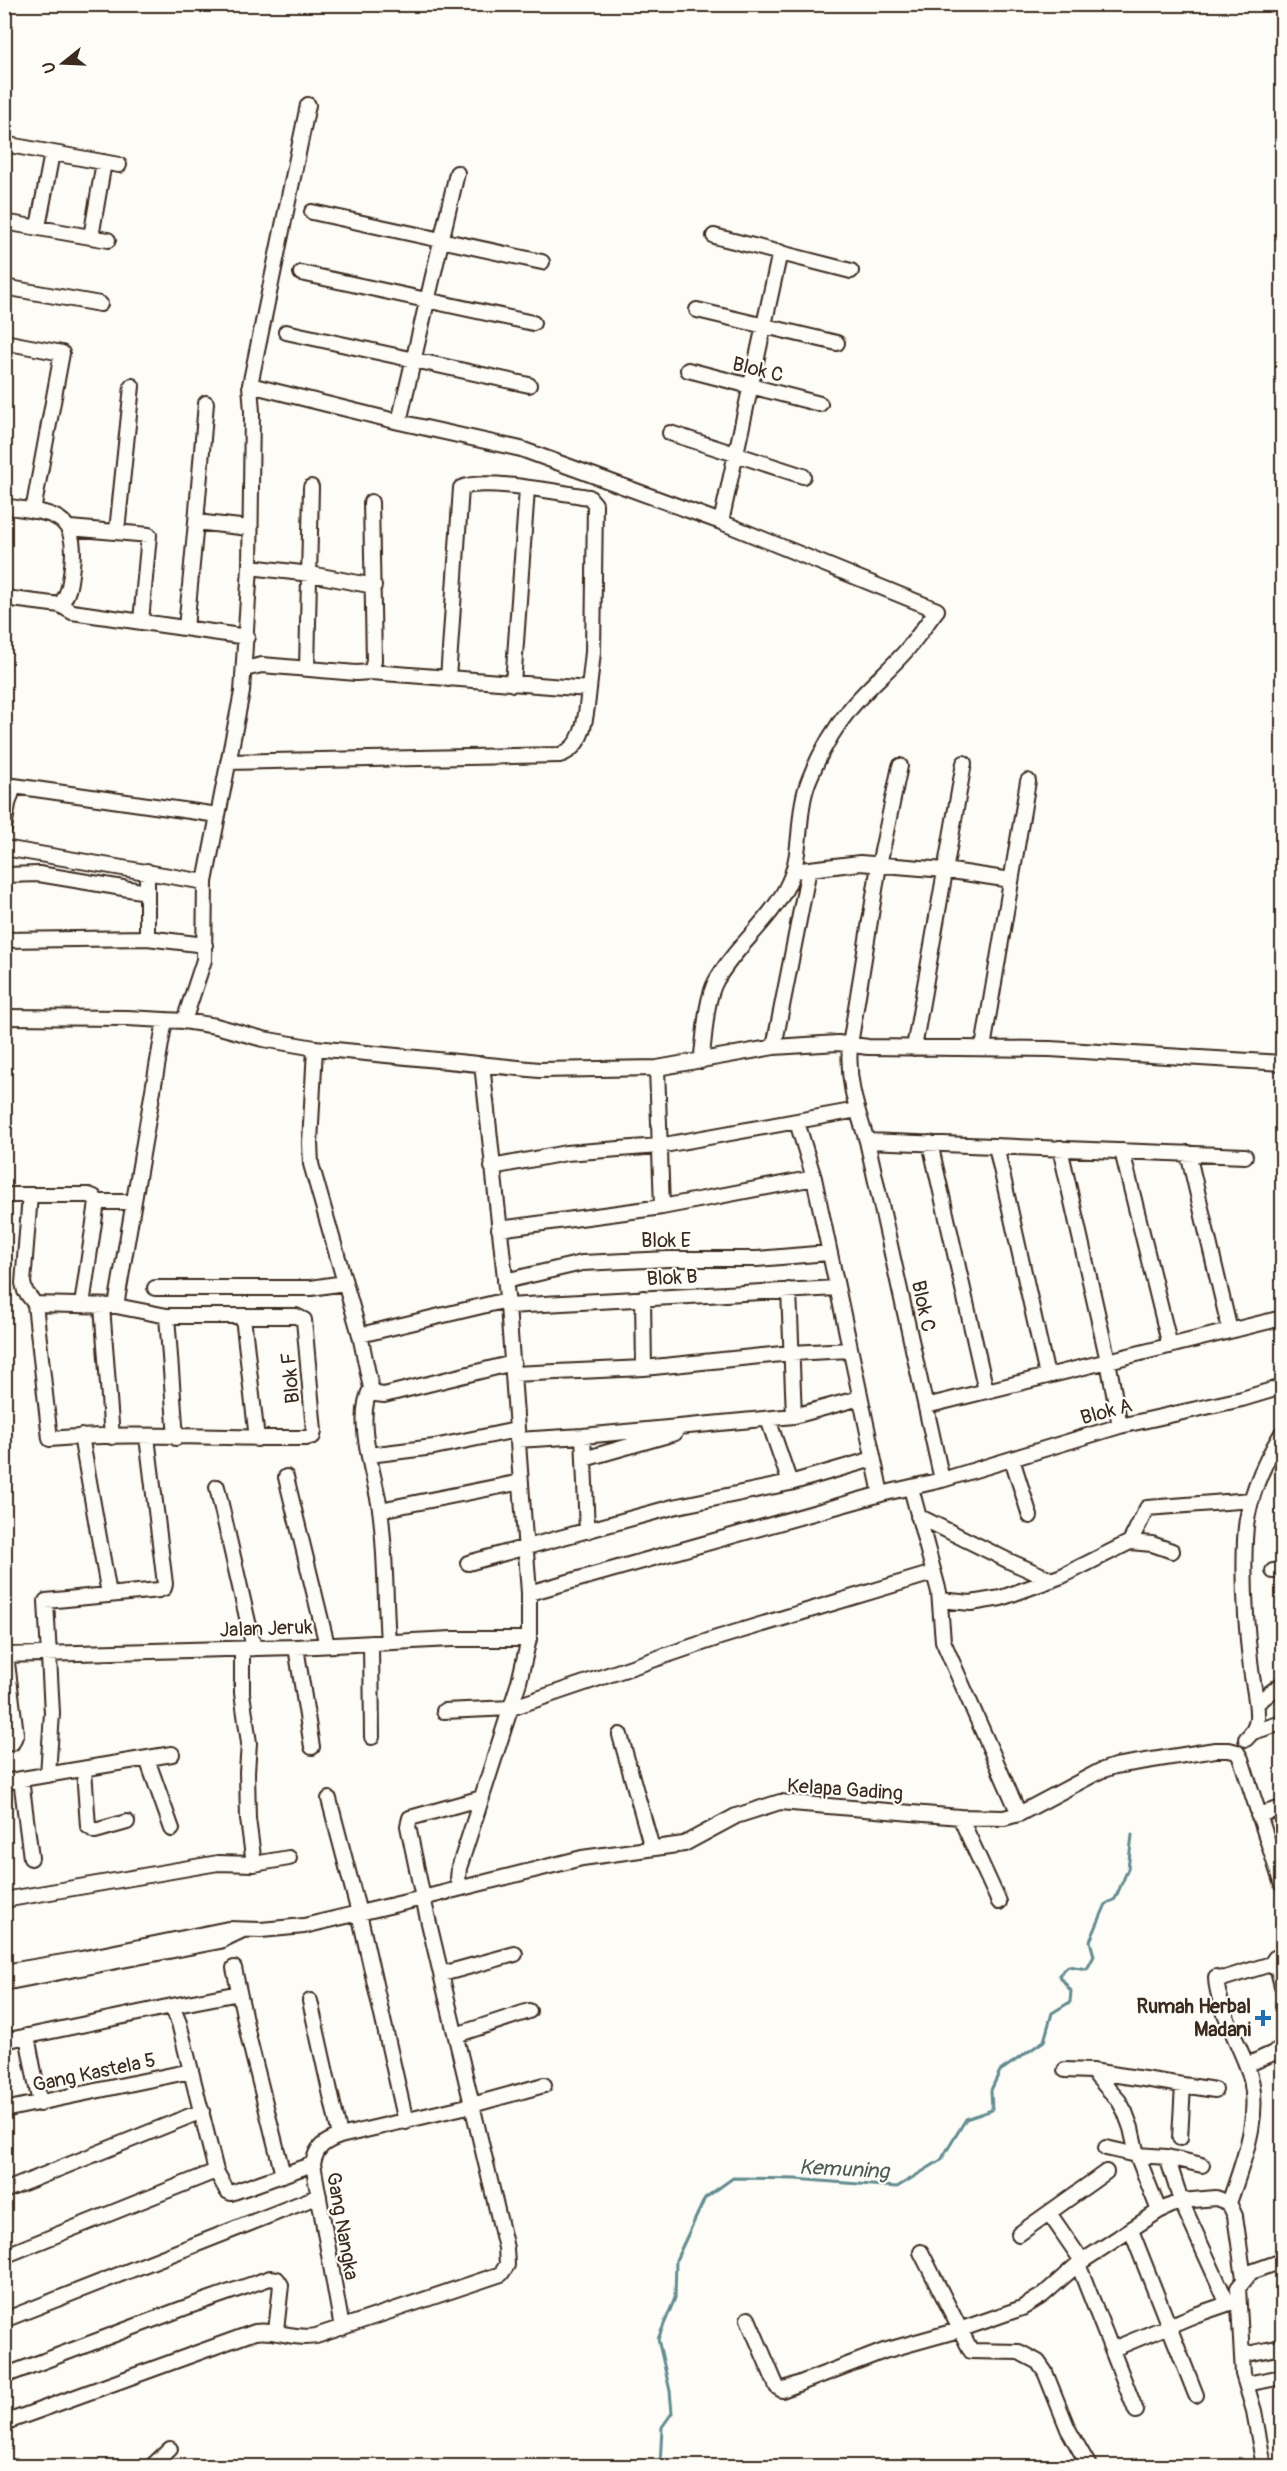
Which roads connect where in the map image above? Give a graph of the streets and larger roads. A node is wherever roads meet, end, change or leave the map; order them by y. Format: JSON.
{"nodes":[{"id":1,"x":308,"y":105,"type":"dead end"},
{"id":2,"x":4,"y":144,"type":"edge"},
{"id":3,"x":52,"y":153,"type":"junction"},
{"id":4,"x":104,"y":162,"type":"junction"},
{"id":5,"x":119,"y":165,"type":"dead end"},
{"id":6,"x":457,"y":173,"type":"dead end"},
{"id":7,"x":312,"y":212,"type":"dead end"},
{"id":8,"x":4,"y":222,"type":"edge"},
{"id":9,"x":38,"y":227,"type":"junction"},
{"id":10,"x":714,"y":236,"type":"dead end"},
{"id":11,"x":91,"y":237,"type":"junction"},
{"id":12,"x":108,"y":240,"type":"dead end"},
{"id":13,"x":440,"y":241,"type":"junction"},
{"id":14,"x":780,"y":252,"type":"junction"},
{"id":15,"x":542,"y":262,"type":"dead end"},
{"id":16,"x":851,"y":271,"type":"dead end"},
{"id":17,"x":301,"y":273,"type":"dead end"},
{"id":18,"x":4,"y":287,"type":"edge"},
{"id":19,"x":426,"y":301,"type":"junction"},
{"id":20,"x":100,"y":304,"type":"dead end"},
{"id":21,"x":697,"y":310,"type":"dead end"},
{"id":22,"x":533,"y":323,"type":"dead end"},
{"id":23,"x":763,"y":326,"type":"junction"},
{"id":24,"x":286,"y":332,"type":"dead end"},
{"id":25,"x":4,"y":342,"type":"edge"},
{"id":26,"x":837,"y":343,"type":"dead end"},
{"id":27,"x":413,"y":361,"type":"junction"},
{"id":28,"x":688,"y":370,"type":"dead end"},
{"id":29,"x":250,"y":385,"type":"junction"},
{"id":30,"x":529,"y":385,"type":"dead end"},
{"id":31,"x":132,"y":386,"type":"dead end"},
{"id":32,"x":750,"y":387,"type":"junction"},
{"id":33,"x":206,"y":403,"type":"dead end"},
{"id":34,"x":820,"y":404,"type":"dead end"},
{"id":35,"x":399,"y":422,"type":"junction"},
{"id":36,"x":670,"y":433,"type":"dead end"},
{"id":37,"x":735,"y":454,"type":"junction"},
{"id":38,"x":803,"y":476,"type":"dead end"},
{"id":39,"x":311,"y":487,"type":"dead end"},
{"id":40,"x":528,"y":489,"type":"junction"},
{"id":41,"x":371,"y":502,"type":"dead end"},
{"id":42,"x":4,"y":506,"type":"edge"},
{"id":43,"x":33,"y":512,"type":"junction"},
{"id":44,"x":196,"y":522,"type":"junction"},
{"id":45,"x":721,"y":522,"type":"junction"},
{"id":46,"x":70,"y":528,"type":"junction"},
{"id":47,"x":249,"y":528,"type":"junction"},
{"id":48,"x":117,"y":531,"type":"junction"},
{"id":49,"x":250,"y":567,"type":"junction"},
{"id":50,"x":310,"y":574,"type":"junction"},
{"id":51,"x":374,"y":586,"type":"junction"},
{"id":52,"x":4,"y":598,"type":"edge"},
{"id":53,"x":60,"y":605,"type":"junction"},
{"id":54,"x":141,"y":621,"type":"junction"},
{"id":55,"x":186,"y":628,"type":"junction"},
{"id":56,"x":247,"y":637,"type":"junction"},
{"id":57,"x":244,"y":669,"type":"junction"},
{"id":58,"x":307,"y":669,"type":"junction"},
{"id":59,"x":371,"y":672,"type":"junction"},
{"id":60,"x":448,"y":679,"type":"junction"},
{"id":61,"x":513,"y":684,"type":"junction"},
{"id":62,"x":589,"y":689,"type":"junction"},
{"id":63,"x":228,"y":762,"type":"junction"},
{"id":64,"x":964,"y":763,"type":"dead end"},
{"id":65,"x":900,"y":766,"type":"dead end"},
{"id":66,"x":1028,"y":781,"type":"dead end"},
{"id":67,"x":6,"y":804,"type":"edge"},
{"id":68,"x":218,"y":815,"type":"junction"},
{"id":69,"x":4,"y":829,"type":"edge"},
{"id":70,"x":4,"y":848,"type":"edge"},
{"id":71,"x":879,"y":865,"type":"junction"},
{"id":72,"x":809,"y":869,"type":"junction"},
{"id":73,"x":945,"y":870,"type":"junction"},
{"id":74,"x":147,"y":871,"type":"junction"},
{"id":75,"x":793,"y":871,"type":"junction"},
{"id":76,"x":4,"y":875,"type":"edge"},
{"id":77,"x":1011,"y":880,"type":"junction"},
{"id":78,"x":205,"y":882,"type":"junction"},
{"id":79,"x":147,"y":892,"type":"junction"},
{"id":80,"x":147,"y":938,"type":"junction"},
{"id":81,"x":4,"y":939,"type":"edge"},
{"id":82,"x":205,"y":945,"type":"junction"},
{"id":83,"x":4,"y":1017,"type":"edge"},
{"id":84,"x":165,"y":1020,"type":"junction"},
{"id":85,"x":183,"y":1021,"type":"junction"},
{"id":86,"x":850,"y":1045,"type":"junction"},
{"id":87,"x":774,"y":1047,"type":"junction"},
{"id":88,"x":315,"y":1048,"type":"junction"},
{"id":89,"x":914,"y":1048,"type":"junction"},
{"id":90,"x":983,"y":1048,"type":"junction"},
{"id":91,"x":701,"y":1061,"type":"junction"},
{"id":92,"x":1282,"y":1063,"type":"edge"},
{"id":93,"x":482,"y":1064,"type":"junction"},
{"id":94,"x":657,"y":1068,"type":"junction"},
{"id":95,"x":857,"y":1110,"type":"junction"},
{"id":96,"x":797,"y":1122,"type":"junction"},
{"id":97,"x":867,"y":1141,"type":"junction"},
{"id":98,"x":930,"y":1143,"type":"junction"},
{"id":99,"x":659,"y":1146,"type":"junction"},
{"id":100,"x":996,"y":1146,"type":"junction"},
{"id":101,"x":1060,"y":1148,"type":"junction"},
{"id":102,"x":1122,"y":1151,"type":"junction"},
{"id":103,"x":1188,"y":1153,"type":"junction"},
{"id":104,"x":1245,"y":1156,"type":"dead end"},
{"id":105,"x":492,"y":1167,"type":"junction"},
{"id":106,"x":814,"y":1178,"type":"junction"},
{"id":107,"x":4,"y":1195,"type":"edge"},
{"id":108,"x":30,"y":1195,"type":"junction"},
{"id":109,"x":97,"y":1202,"type":"junction"},
{"id":110,"x":133,"y":1202,"type":"junction"},
{"id":111,"x":662,"y":1207,"type":"junction"},
{"id":112,"x":499,"y":1229,"type":"junction"},
{"id":113,"x":828,"y":1254,"type":"junction"},
{"id":114,"x":505,"y":1281,"type":"junction"},
{"id":115,"x":344,"y":1283,"type":"junction"},
{"id":116,"x":155,"y":1287,"type":"dead end"},
{"id":117,"x":837,"y":1288,"type":"junction"},
{"id":118,"x":789,"y":1290,"type":"junction"},
{"id":119,"x":643,"y":1299,"type":"junction"},
{"id":120,"x":508,"y":1303,"type":"junction"},
{"id":121,"x":35,"y":1304,"type":"junction"},
{"id":122,"x":82,"y":1305,"type":"junction"},
{"id":123,"x":109,"y":1306,"type":"junction"},
{"id":124,"x":167,"y":1316,"type":"junction"},
{"id":125,"x":243,"y":1317,"type":"junction"},
{"id":126,"x":1282,"y":1318,"type":"edge"},
{"id":127,"x":1230,"y":1331,"type":"junction"},
{"id":128,"x":360,"y":1335,"type":"junction"},
{"id":129,"x":1170,"y":1346,"type":"junction"},
{"id":130,"x":850,"y":1350,"type":"junction"},
{"id":131,"x":791,"y":1353,"type":"junction"},
{"id":132,"x":1108,"y":1361,"type":"junction"},
{"id":133,"x":644,"y":1368,"type":"junction"},
{"id":134,"x":513,"y":1369,"type":"junction"},
{"id":135,"x":1047,"y":1376,"type":"junction"},
{"id":136,"x":1282,"y":1387,"type":"edge"},
{"id":137,"x":371,"y":1388,"type":"junction"},
{"id":138,"x":986,"y":1391,"type":"junction"},
{"id":139,"x":860,"y":1398,"type":"junction"},
{"id":140,"x":926,"y":1406,"type":"junction"},
{"id":141,"x":794,"y":1416,"type":"junction"},
{"id":142,"x":768,"y":1419,"type":"junction"},
{"id":143,"x":706,"y":1424,"type":"junction"},
{"id":144,"x":1119,"y":1426,"type":"junction"},
{"id":145,"x":1282,"y":1433,"type":"edge"},
{"id":146,"x":516,"y":1435,"type":"junction"},
{"id":147,"x":81,"y":1436,"type":"junction"},
{"id":148,"x":583,"y":1436,"type":"junction"},
{"id":149,"x":112,"y":1437,"type":"junction"},
{"id":150,"x":147,"y":1437,"type":"junction"},
{"id":151,"x":176,"y":1438,"type":"junction"},
{"id":152,"x":257,"y":1439,"type":"junction"},
{"id":153,"x":369,"y":1455,"type":"junction"},
{"id":154,"x":873,"y":1459,"type":"junction"},
{"id":155,"x":1012,"y":1459,"type":"junction"},
{"id":156,"x":584,"y":1460,"type":"junction"},
{"id":157,"x":286,"y":1477,"type":"dead end"},
{"id":158,"x":942,"y":1480,"type":"junction"},
{"id":159,"x":521,"y":1482,"type":"junction"},
{"id":160,"x":790,"y":1483,"type":"junction"},
{"id":161,"x":217,"y":1487,"type":"dead end"},
{"id":162,"x":911,"y":1488,"type":"junction"},
{"id":163,"x":881,"y":1494,"type":"junction"},
{"id":164,"x":1252,"y":1500,"type":"junction"},
{"id":165,"x":380,"y":1510,"type":"junction"},
{"id":166,"x":918,"y":1516,"type":"junction"},
{"id":167,"x":1030,"y":1516,"type":"dead end"},
{"id":168,"x":587,"y":1531,"type":"junction"},
{"id":169,"x":1130,"y":1542,"type":"junction"},
{"id":170,"x":526,"y":1547,"type":"junction"},
{"id":171,"x":1172,"y":1551,"type":"dead end"},
{"id":172,"x":468,"y":1563,"type":"dead end"},
{"id":173,"x":933,"y":1573,"type":"junction"},
{"id":174,"x":1052,"y":1580,"type":"junction"},
{"id":175,"x":529,"y":1593,"type":"junction"},
{"id":176,"x":109,"y":1594,"type":"junction"},
{"id":177,"x":940,"y":1600,"type":"junction"},
{"id":178,"x":529,"y":1639,"type":"junction"},
{"id":179,"x":388,"y":1642,"type":"junction"},
{"id":180,"x":371,"y":1643,"type":"junction"},
{"id":181,"x":327,"y":1645,"type":"junction"},
{"id":182,"x":296,"y":1647,"type":"junction"},
{"id":183,"x":248,"y":1648,"type":"junction"},
{"id":184,"x":48,"y":1654,"type":"junction"},
{"id":185,"x":5,"y":1655,"type":"edge"},
{"id":186,"x":1282,"y":1684,"type":"edge"},
{"id":187,"x":1257,"y":1703,"type":"junction"},
{"id":188,"x":511,"y":1708,"type":"junction"},
{"id":189,"x":444,"y":1711,"type":"dead end"},
{"id":190,"x":1282,"y":1723,"type":"edge"},
{"id":191,"x":620,"y":1735,"type":"dead end"},
{"id":192,"x":372,"y":1737,"type":"dead end"},
{"id":193,"x":4,"y":1744,"type":"edge"},
{"id":194,"x":312,"y":1747,"type":"dead end"},
{"id":195,"x":172,"y":1754,"type":"dead end"},
{"id":196,"x":147,"y":1759,"type":"junction"},
{"id":197,"x":84,"y":1770,"type":"junction"},
{"id":198,"x":48,"y":1775,"type":"junction"},
{"id":199,"x":21,"y":1779,"type":"junction"},
{"id":200,"x":4,"y":1782,"type":"edge"},
{"id":201,"x":482,"y":1798,"type":"junction"},
{"id":202,"x":329,"y":1799,"type":"dead end"},
{"id":203,"x":1016,"y":1807,"type":"dead end"},
{"id":204,"x":1282,"y":1808,"type":"edge"},
{"id":205,"x":1258,"y":1815,"type":"junction"},
{"id":206,"x":960,"y":1818,"type":"junction"},
{"id":207,"x":127,"y":1822,"type":"dead end"},
{"id":208,"x":172,"y":1829,"type":"dead end"},
{"id":209,"x":652,"y":1848,"type":"junction"},
{"id":210,"x":31,"y":1858,"type":"dead end"},
{"id":211,"x":289,"y":1858,"type":"dead end"},
{"id":212,"x":254,"y":1864,"type":"junction"},
{"id":213,"x":1282,"y":1885,"type":"edge"},
{"id":214,"x":462,"y":1888,"type":"junction"},
{"id":215,"x":423,"y":1898,"type":"junction"},
{"id":216,"x":4,"y":1900,"type":"edge"},
{"id":217,"x":999,"y":1902,"type":"dead end"},
{"id":218,"x":359,"y":1913,"type":"junction"},
{"id":219,"x":515,"y":1954,"type":"dead end"},
{"id":220,"x":1279,"y":1957,"type":"edge"},
{"id":221,"x":82,"y":1964,"type":"junction"},
{"id":222,"x":234,"y":1968,"type":"dead end"},
{"id":223,"x":4,"y":1972,"type":"edge"},
{"id":224,"x":442,"y":1974,"type":"junction"},
{"id":225,"x":4,"y":1983,"type":"edge"},
{"id":226,"x":1282,"y":1986,"type":"edge"},
{"id":227,"x":239,"y":1993,"type":"junction"},
{"id":228,"x":310,"y":2001,"type":"dead end"},
{"id":229,"x":172,"y":2006,"type":"junction"},
{"id":230,"x":529,"y":2011,"type":"dead end"},
{"id":231,"x":456,"y":2035,"type":"junction"},
{"id":232,"x":27,"y":2036,"type":"junction"},
{"id":233,"x":4,"y":2041,"type":"edge"},
{"id":234,"x":1282,"y":2049,"type":"edge"},
{"id":235,"x":1247,"y":2066,"type":"junction"},
{"id":236,"x":1065,"y":2070,"type":"dead end"},
{"id":237,"x":190,"y":2071,"type":"junction"},
{"id":238,"x":1092,"y":2071,"type":"junction"},
{"id":239,"x":544,"y":2085,"type":"dead end"},
{"id":240,"x":1183,"y":2085,"type":"junction"},
{"id":241,"x":1215,"y":2090,"type":"dead end"},
{"id":242,"x":40,"y":2104,"type":"junction"},
{"id":243,"x":472,"y":2106,"type":"junction"},
{"id":244,"x":4,"y":2110,"type":"edge"},
{"id":245,"x":202,"y":2111,"type":"junction"},
{"id":246,"x":406,"y":2122,"type":"junction"},
{"id":247,"x":340,"y":2136,"type":"junction"},
{"id":248,"x":1180,"y":2138,"type":"dead end"},
{"id":249,"x":1106,"y":2148,"type":"dead end"},
{"id":250,"x":1137,"y":2155,"type":"junction"},
{"id":251,"x":1167,"y":2157,"type":"junction"},
{"id":252,"x":313,"y":2164,"type":"junction"},
{"id":253,"x":1202,"y":2165,"type":"dead end"},
{"id":254,"x":216,"y":2171,"type":"junction"},
{"id":255,"x":1106,"y":2172,"type":"dead end"},
{"id":256,"x":283,"y":2175,"type":"junction"},
{"id":257,"x":4,"y":2191,"type":"edge"},
{"id":258,"x":319,"y":2196,"type":"junction"},
{"id":259,"x":1180,"y":2201,"type":"junction"},
{"id":260,"x":1229,"y":2203,"type":"junction"},
{"id":261,"x":1159,"y":2211,"type":"junction"},
{"id":262,"x":1049,"y":2213,"type":"junction"},
{"id":263,"x":1131,"y":2230,"type":"junction"},
{"id":264,"x":1019,"y":2234,"type":"dead end"},
{"id":265,"x":921,"y":2252,"type":"dead end"},
{"id":266,"x":4,"y":2256,"type":"edge"},
{"id":267,"x":1282,"y":2261,"type":"edge"},
{"id":268,"x":1080,"y":2262,"type":"junction"},
{"id":269,"x":1244,"y":2278,"type":"junction"},
{"id":270,"x":1233,"y":2301,"type":"junction"},
{"id":271,"x":748,"y":2319,"type":"dead end"},
{"id":272,"x":4,"y":2320,"type":"edge"},
{"id":273,"x":1169,"y":2325,"type":"junction"},
{"id":274,"x":342,"y":2328,"type":"junction"},
{"id":275,"x":959,"y":2330,"type":"junction"},
{"id":276,"x":276,"y":2331,"type":"junction"},
{"id":277,"x":1282,"y":2346,"type":"edge"},
{"id":278,"x":1113,"y":2349,"type":"junction"},
{"id":279,"x":1242,"y":2355,"type":"junction"},
{"id":280,"x":4,"y":2376,"type":"edge"},
{"id":281,"x":1282,"y":2377,"type":"edge"},
{"id":282,"x":1246,"y":2384,"type":"junction"},
{"id":283,"x":1196,"y":2395,"type":"dead end"},
{"id":284,"x":1136,"y":2410,"type":"dead end"},
{"id":285,"x":4,"y":2423,"type":"edge"},
{"id":286,"x":170,"y":2449,"type":"dead end"},
{"id":287,"x":152,"y":2466,"type":"edge"},
{"id":288,"x":1089,"y":2466,"type":"edge"},
{"id":289,"x":1264,"y":2466,"type":"edge"}],
"edges":[{"from":1,"to":29,"type":"street"},
{"from":2,"to":3,"type":"street"},
{"from":3,"to":4,"type":"street"},
{"from":3,"to":9,"type":"street"},
{"from":4,"to":5,"type":"street"},
{"from":4,"to":11,"type":"street"},
{"from":6,"to":13,"type":"street"},
{"from":7,"to":13,"type":"street"},
{"from":8,"to":9,"type":"street"},
{"from":9,"to":11,"type":"street"},
{"from":10,"to":14,"type":"street"},
{"from":11,"to":12,"type":"street"},
{"from":13,"to":15,"type":"street"},
{"from":13,"to":19,"type":"street"},
{"from":14,"to":16,"type":"street"},
{"from":14,"to":23,"type":"street"},
{"from":17,"to":19,"type":"street"},
{"from":18,"to":20,"type":"street"},
{"from":19,"to":22,"type":"street"},
{"from":19,"to":27,"type":"street"},
{"from":21,"to":23,"type":"street"},
{"from":23,"to":26,"type":"street"},
{"from":23,"to":32,"type":"street"},
{"from":24,"to":27,"type":"street"},
{"from":25,"to":43,"type":"street"},
{"from":27,"to":30,"type":"street"},
{"from":27,"to":35,"type":"street"},
{"from":28,"to":32,"type":"street","name":"Blok C"},
{"from":29,"to":35,"type":"street"},
{"from":29,"to":47,"type":"street"},
{"from":31,"to":48,"type":"street"},
{"from":32,"to":34,"type":"street","name":"Blok C"},
{"from":32,"to":37,"type":"street"},
{"from":33,"to":44,"type":"street"},
{"from":35,"to":45,"type":"street"},
{"from":36,"to":37,"type":"street"},
{"from":37,"to":38,"type":"street"},
{"from":37,"to":45,"type":"street"},
{"from":39,"to":50,"type":"street"},
{"from":40,"to":60,"type":"street"},
{"from":40,"to":61,"type":"street"},
{"from":40,"to":62,"type":"street"},
{"from":41,"to":51,"type":"street"},
{"from":42,"to":43,"type":"street"},
{"from":43,"to":46,"type":"street"},
{"from":44,"to":47,"type":"street"},
{"from":44,"to":55,"type":"street"},
{"from":45,"to":75,"type":"street"},
{"from":46,"to":48,"type":"street"},
{"from":46,"to":53,"type":"street"},
{"from":47,"to":49,"type":"street"},
{"from":48,"to":54,"type":"street"},
{"from":49,"to":50,"type":"street"},
{"from":49,"to":56,"type":"street"},
{"from":50,"to":51,"type":"street"},
{"from":50,"to":58,"type":"street"},
{"from":51,"to":59,"type":"street"},
{"from":52,"to":53,"type":"street"},
{"from":53,"to":54,"type":"street"},
{"from":54,"to":55,"type":"street"},
{"from":55,"to":56,"type":"street"},
{"from":56,"to":57,"type":"street"},
{"from":57,"to":58,"type":"street"},
{"from":57,"to":63,"type":"street"},
{"from":58,"to":59,"type":"street"},
{"from":59,"to":60,"type":"street"},
{"from":60,"to":61,"type":"street"},
{"from":61,"to":62,"type":"street"},
{"from":62,"to":63,"type":"street"},
{"from":63,"to":68,"type":"street"},
{"from":64,"to":73,"type":"street"},
{"from":65,"to":71,"type":"street"},
{"from":66,"to":77,"type":"street"},
{"from":67,"to":68,"type":"street"},
{"from":67,"to":69,"type":"street"},
{"from":68,"to":78,"type":"street"},
{"from":70,"to":74,"type":"street"},
{"from":71,"to":72,"type":"street"},
{"from":71,"to":73,"type":"street"},
{"from":71,"to":86,"type":"street"},
{"from":72,"to":75,"type":"street"},
{"from":72,"to":87,"type":"street"},
{"from":73,"to":77,"type":"street"},
{"from":73,"to":89,"type":"street"},
{"from":74,"to":78,"type":"street"},
{"from":74,"to":79,"type":"street"},
{"from":75,"to":91,"type":"street"},
{"from":76,"to":79,"type":"street"},
{"from":77,"to":90,"type":"street"},
{"from":78,"to":82,"type":"street"},
{"from":79,"to":80,"type":"street"},
{"from":80,"to":81,"type":"street"},
{"from":80,"to":82,"type":"street"},
{"from":82,"to":85,"type":"street"},
{"from":83,"to":84,"type":"street"},
{"from":84,"to":85,"type":"street"},
{"from":84,"to":110,"type":"street"},
{"from":85,"to":88,"type":"street"},
{"from":86,"to":87,"type":"street"},
{"from":86,"to":89,"type":"street"},
{"from":86,"to":95,"type":"street"},
{"from":87,"to":91,"type":"street"},
{"from":88,"to":93,"type":"street"},
{"from":88,"to":115,"type":"street"},
{"from":89,"to":90,"type":"street"},
{"from":90,"to":92,"type":"street"},
{"from":91,"to":94,"type":"street"},
{"from":93,"to":94,"type":"street"},
{"from":93,"to":105,"type":"street"},
{"from":94,"to":99,"type":"street"},
{"from":95,"to":96,"type":"street"},
{"from":95,"to":97,"type":"street"},
{"from":96,"to":99,"type":"street"},
{"from":96,"to":106,"type":"street"},
{"from":97,"to":98,"type":"street"},
{"from":97,"to":140,"type":"street","name":"Blok C"},
{"from":98,"to":100,"type":"street"},
{"from":98,"to":138,"type":"street"},
{"from":99,"to":105,"type":"street"},
{"from":99,"to":111,"type":"street"},
{"from":100,"to":101,"type":"street"},
{"from":100,"to":135,"type":"street"},
{"from":101,"to":102,"type":"street"},
{"from":101,"to":132,"type":"street"},
{"from":102,"to":103,"type":"street"},
{"from":102,"to":129,"type":"street"},
{"from":103,"to":104,"type":"street"},
{"from":103,"to":127,"type":"street"},
{"from":105,"to":112,"type":"street"},
{"from":106,"to":111,"type":"street"},
{"from":106,"to":113,"type":"street"},
{"from":107,"to":108,"type":"street"},
{"from":108,"to":109,"type":"street"},
{"from":108,"to":121,"type":"street"},
{"from":109,"to":110,"type":"street"},
{"from":109,"to":122,"type":"street"},
{"from":110,"to":123,"type":"street"},
{"from":111,"to":112,"type":"street"},
{"from":112,"to":114,"type":"street"},
{"from":113,"to":114,"type":"street","name":"Blok E"},
{"from":113,"to":117,"type":"street"},
{"from":114,"to":120,"type":"street"},
{"from":115,"to":116,"type":"street"},
{"from":115,"to":128,"type":"street"},
{"from":117,"to":118,"type":"street","name":"Blok B"},
{"from":117,"to":130,"type":"street"},
{"from":118,"to":119,"type":"street","name":"Blok B"},
{"from":118,"to":131,"type":"street"},
{"from":119,"to":120,"type":"street","name":"Blok B"},
{"from":119,"to":133,"type":"street"},
{"from":120,"to":128,"type":"street","name":"Blok B"},
{"from":120,"to":134,"type":"street"},
{"from":121,"to":122,"type":"street"},
{"from":121,"to":147,"type":"street"},
{"from":122,"to":123,"type":"street"},
{"from":123,"to":124,"type":"street"},
{"from":123,"to":149,"type":"street"},
{"from":124,"to":125,"type":"street"},
{"from":124,"to":151,"type":"street"},
{"from":125,"to":152,"type":"street"},
{"from":125,"to":152,"type":"street","name":"Blok F"},
{"from":126,"to":127,"type":"street"},
{"from":127,"to":129,"type":"street"},
{"from":128,"to":137,"type":"street"},
{"from":129,"to":132,"type":"street"},
{"from":130,"to":131,"type":"street"},
{"from":130,"to":139,"type":"street"},
{"from":131,"to":133,"type":"street"},
{"from":131,"to":141,"type":"street"},
{"from":132,"to":135,"type":"street"},
{"from":132,"to":144,"type":"street"},
{"from":133,"to":134,"type":"street"},
{"from":134,"to":137,"type":"street"},
{"from":134,"to":146,"type":"street"},
{"from":135,"to":138,"type":"street"},
{"from":136,"to":144,"type":"street","name":"Blok A"},
{"from":137,"to":153,"type":"street"},
{"from":138,"to":140,"type":"street"},
{"from":139,"to":141,"type":"street"},
{"from":139,"to":154,"type":"street"},
{"from":140,"to":158,"type":"street","name":"Blok C"},
{"from":141,"to":142,"type":"street"},
{"from":142,"to":143,"type":"street"},
{"from":142,"to":160,"type":"street"},
{"from":143,"to":148,"type":"street"},
{"from":143,"to":156,"type":"street"},
{"from":144,"to":155,"type":"street","name":"Blok A"},
{"from":145,"to":164,"type":"street"},
{"from":146,"to":148,"type":"street"},
{"from":146,"to":153,"type":"street"},
{"from":146,"to":159,"type":"street"},
{"from":147,"to":149,"type":"street"},
{"from":147,"to":176,"type":"street"},
{"from":148,"to":156,"type":"street"},
{"from":149,"to":150,"type":"street"},
{"from":150,"to":151,"type":"street"},
{"from":150,"to":176,"type":"street"},
{"from":151,"to":152,"type":"street"},
{"from":153,"to":165,"type":"street"},
{"from":154,"to":160,"type":"street"},
{"from":154,"to":163,"type":"street"},
{"from":155,"to":158,"type":"street","name":"Blok A"},
{"from":155,"to":167,"type":"street"},
{"from":156,"to":168,"type":"street"},
{"from":157,"to":181,"type":"street"},
{"from":158,"to":162,"type":"street","name":"Blok A"},
{"from":159,"to":165,"type":"street"},
{"from":159,"to":170,"type":"street"},
{"from":160,"to":168,"type":"street"},
{"from":161,"to":183,"type":"street"},
{"from":162,"to":163,"type":"street","name":"Blok A"},
{"from":162,"to":166,"type":"street"},
{"from":163,"to":175,"type":"street","name":"Blok A"},
{"from":164,"to":169,"type":"street"},
{"from":164,"to":187,"type":"street"},
{"from":165,"to":179,"type":"street"},
{"from":166,"to":173,"type":"street"},
{"from":166,"to":174,"type":"street"},
{"from":168,"to":170,"type":"street"},
{"from":169,"to":171,"type":"street"},
{"from":169,"to":174,"type":"street"},
{"from":170,"to":172,"type":"street"},
{"from":170,"to":175,"type":"street"},
{"from":173,"to":177,"type":"street"},
{"from":173,"to":188,"type":"street"},
{"from":174,"to":177,"type":"street"},
{"from":175,"to":178,"type":"street"},
{"from":176,"to":184,"type":"street"},
{"from":177,"to":203,"type":"street"},
{"from":178,"to":179,"type":"street","name":"Jalan Jeruk"},
{"from":178,"to":188,"type":"street"},
{"from":179,"to":180,"type":"street","name":"Jalan Jeruk"},
{"from":180,"to":181,"type":"street","name":"Jalan Jeruk"},
{"from":180,"to":192,"type":"street"},
{"from":181,"to":182,"type":"street","name":"Jalan Jeruk"},
{"from":182,"to":183,"type":"street","name":"Jalan Jeruk"},
{"from":182,"to":194,"type":"street"},
{"from":183,"to":184,"type":"street","name":"Jalan Jeruk"},
{"from":183,"to":212,"type":"street"},
{"from":184,"to":185,"type":"street","name":"Jalan Jeruk"},
{"from":184,"to":198,"type":"street"},
{"from":185,"to":193,"type":"street"},
{"from":186,"to":187,"type":"street"},
{"from":187,"to":190,"type":"street"},
{"from":188,"to":189,"type":"street"},
{"from":188,"to":201,"type":"street"},
{"from":191,"to":209,"type":"street"},
{"from":195,"to":196,"type":"street"},
{"from":196,"to":197,"type":"street"},
{"from":196,"to":208,"type":"street"},
{"from":197,"to":198,"type":"street"},
{"from":197,"to":207,"type":"street"},
{"from":198,"to":199,"type":"street"},
{"from":199,"to":200,"type":"street"},
{"from":199,"to":210,"type":"street"},
{"from":201,"to":214,"type":"street"},
{"from":201,"to":215,"type":"street"},
{"from":202,"to":218,"type":"street"},
{"from":204,"to":205,"type":"street"},
{"from":205,"to":206,"type":"street","name":"Kelapa Gading"},
{"from":205,"to":213,"type":"street","name":"Kelapa Gading"},
{"from":206,"to":209,"type":"street","name":"Kelapa Gading"},
{"from":206,"to":217,"type":"street"},
{"from":209,"to":214,"type":"street","name":"Kelapa Gading"},
{"from":211,"to":212,"type":"street"},
{"from":212,"to":216,"type":"street"},
{"from":214,"to":215,"type":"street","name":"Kelapa Gading"},
{"from":215,"to":218,"type":"street","name":"Kelapa Gading"},
{"from":215,"to":224,"type":"street"},
{"from":218,"to":221,"type":"street","name":"Kelapa Gading"},
{"from":218,"to":246,"type":"street"},
{"from":219,"to":224,"type":"street"},
{"from":220,"to":226,"type":"street"},
{"from":220,"to":235,"type":"street"},
{"from":221,"to":223,"type":"street"},
{"from":221,"to":225,"type":"street"},
{"from":222,"to":227,"type":"street"},
{"from":224,"to":231,"type":"street"},
{"from":227,"to":229,"type":"street"},
{"from":227,"to":256,"type":"street"},
{"from":228,"to":247,"type":"street"},
{"from":229,"to":232,"type":"street"},
{"from":229,"to":237,"type":"street"},
{"from":230,"to":231,"type":"street"},
{"from":231,"to":243,"type":"street"},
{"from":232,"to":233,"type":"street"},
{"from":232,"to":242,"type":"street"},
{"from":234,"to":235,"type":"street"},
{"from":235,"to":260,"type":"street"},
{"from":236,"to":238,"type":"street"},
{"from":237,"to":242,"type":"street","name":"Gang Kastela 5"},
{"from":237,"to":245,"type":"street"},
{"from":238,"to":240,"type":"street"},
{"from":238,"to":250,"type":"street"},
{"from":239,"to":243,"type":"street","name":"Gang Nangka"},
{"from":240,"to":241,"type":"street"},
{"from":240,"to":248,"type":"street"},
{"from":242,"to":244,"type":"street","name":"Gang Kastela 5"},
{"from":243,"to":246,"type":"street","name":"Gang Nangka"},
{"from":243,"to":274,"type":"street"},
{"from":245,"to":254,"type":"street"},
{"from":245,"to":257,"type":"street"},
{"from":246,"to":247,"type":"street","name":"Gang Nangka"},
{"from":247,"to":252,"type":"street","name":"Gang Nangka"},
{"from":249,"to":250,"type":"street"},
{"from":250,"to":251,"type":"street"},
{"from":250,"to":261,"type":"street"},
{"from":251,"to":253,"type":"street"},
{"from":251,"to":259,"type":"street"},
{"from":252,"to":256,"type":"street"},
{"from":252,"to":258,"type":"street","name":"Gang Nangka"},
{"from":254,"to":256,"type":"street"},
{"from":254,"to":266,"type":"street"},
{"from":255,"to":262,"type":"street"},
{"from":258,"to":272,"type":"street"},
{"from":258,"to":274,"type":"street","name":"Gang Nangka"},
{"from":259,"to":260,"type":"street"},
{"from":259,"to":261,"type":"street"},
{"from":259,"to":270,"type":"street"},
{"from":260,"to":269,"type":"street"},
{"from":261,"to":263,"type":"street"},
{"from":262,"to":264,"type":"street"},
{"from":262,"to":268,"type":"street"},
{"from":263,"to":268,"type":"street"},
{"from":263,"to":273,"type":"street"},
{"from":265,"to":275,"type":"street"},
{"from":267,"to":269,"type":"street"},
{"from":268,"to":275,"type":"street"},
{"from":268,"to":278,"type":"street"},
{"from":269,"to":270,"type":"street"},
{"from":270,"to":273,"type":"street"},
{"from":270,"to":279,"type":"street"},
{"from":271,"to":275,"type":"street"},
{"from":273,"to":278,"type":"street"},
{"from":273,"to":283,"type":"street"},
{"from":274,"to":276,"type":"street"},
{"from":275,"to":288,"type":"street"},
{"from":276,"to":280,"type":"street"},
{"from":276,"to":285,"type":"street"},
{"from":277,"to":279,"type":"street"},
{"from":278,"to":284,"type":"street"},
{"from":279,"to":282,"type":"street"},
{"from":281,"to":282,"type":"street"},
{"from":282,"to":289,"type":"street"},
{"from":286,"to":287,"type":"street"}]}
